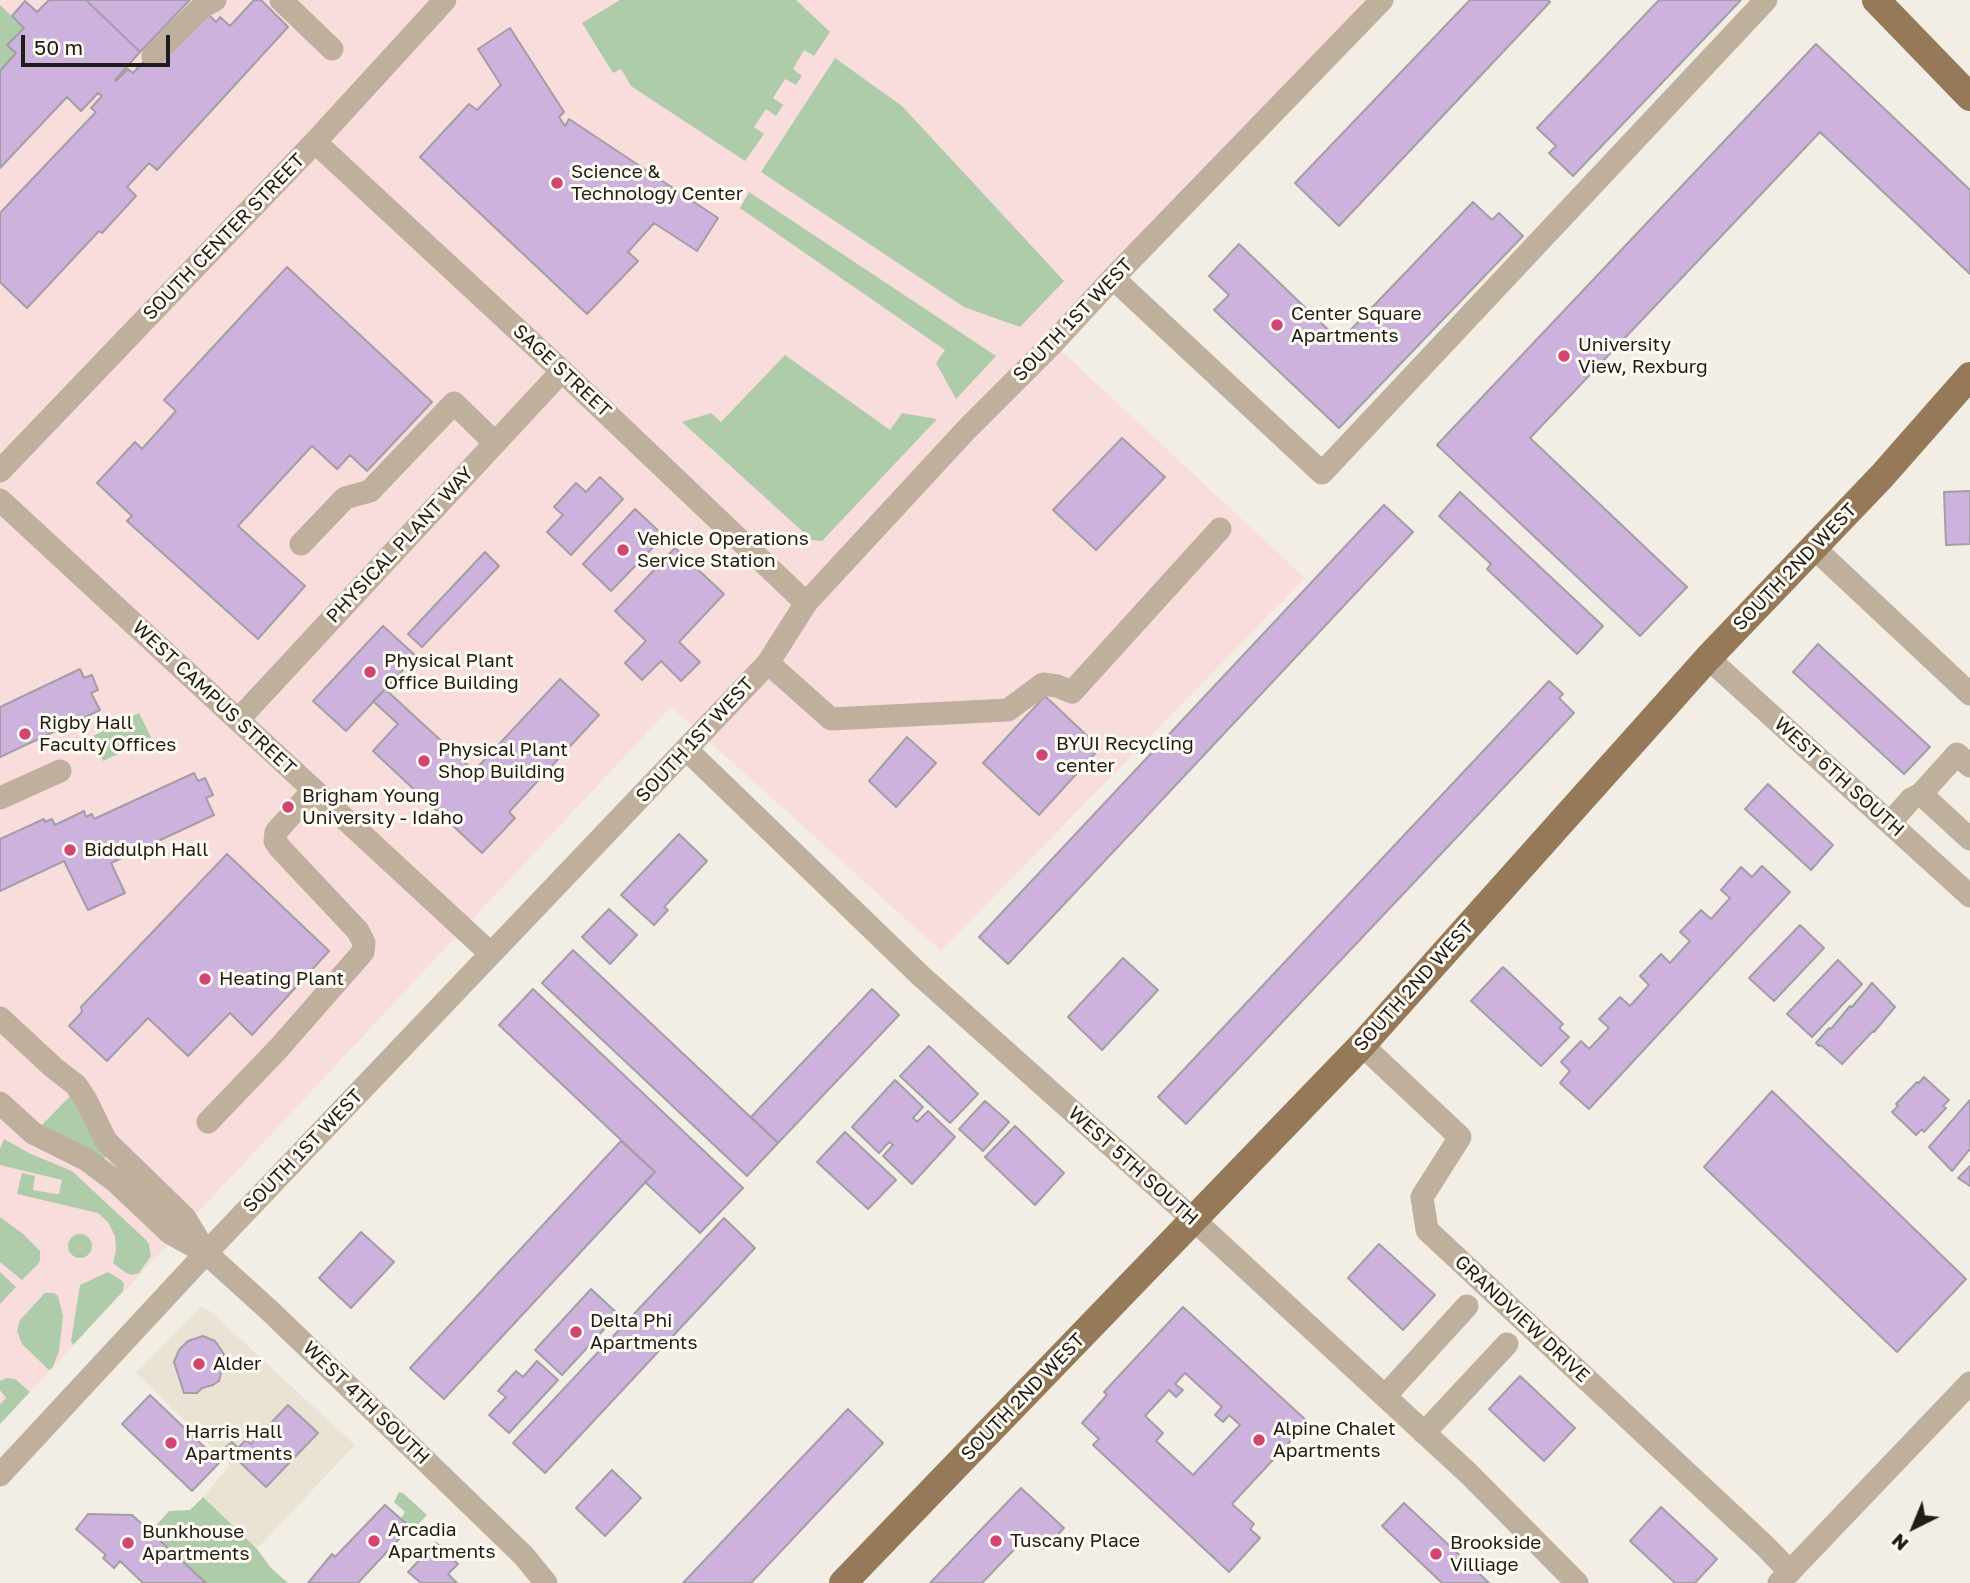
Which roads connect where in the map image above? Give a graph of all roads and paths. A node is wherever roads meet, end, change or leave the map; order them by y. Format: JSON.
{"nodes":[{"id":1,"x":215,"y":0,"type":"edge"},
{"id":2,"x":281,"y":0,"type":"edge"},
{"id":3,"x":445,"y":0,"type":"edge"},
{"id":4,"x":1382,"y":0,"type":"edge"},
{"id":5,"x":1766,"y":0,"type":"edge"},
{"id":6,"x":1876,"y":0,"type":"edge"},
{"id":7,"x":332,"y":49,"type":"dead end"},
{"id":8,"x":153,"y":55,"type":"dead end"},
{"id":9,"x":1970,"y":97,"type":"edge"},
{"id":10,"x":315,"y":142,"type":"junction"},
{"id":11,"x":1113,"y":278,"type":"junction"},
{"id":12,"x":562,"y":371,"type":"junction"},
{"id":13,"x":1970,"y":376,"type":"edge"},
{"id":14,"x":495,"y":443,"type":"junction"},
{"id":15,"x":0,"y":471,"type":"edge"},
{"id":16,"x":0,"y":500,"type":"edge"},
{"id":17,"x":1220,"y":528,"type":"dead end"},
{"id":18,"x":302,"y":544,"type":"dead end"},
{"id":19,"x":1813,"y":547,"type":"junction"},
{"id":20,"x":806,"y":603,"type":"junction"},
{"id":21,"x":1708,"y":658,"type":"junction"},
{"id":22,"x":768,"y":663,"type":"junction"},
{"id":23,"x":1970,"y":694,"type":"edge"},
{"id":24,"x":238,"y":720,"type":"junction"},
{"id":25,"x":687,"y":750,"type":"junction"},
{"id":26,"x":1970,"y":766,"type":"edge"},
{"id":27,"x":60,"y":771,"type":"dead end"},
{"id":28,"x":313,"y":790,"type":"junction"},
{"id":29,"x":1922,"y":794,"type":"junction"},
{"id":30,"x":0,"y":798,"type":"edge"},
{"id":31,"x":1890,"y":823,"type":"junction"},
{"id":32,"x":1970,"y":839,"type":"edge"},
{"id":33,"x":1970,"y":896,"type":"edge"},
{"id":34,"x":491,"y":953,"type":"junction"},
{"id":35,"x":0,"y":1018,"type":"edge"},
{"id":36,"x":1362,"y":1045,"type":"junction"},
{"id":37,"x":0,"y":1103,"type":"edge"},
{"id":38,"x":208,"y":1122,"type":"dead end"},
{"id":39,"x":1194,"y":1220,"type":"junction"},
{"id":40,"x":206,"y":1253,"type":"junction"},
{"id":41,"x":1467,"y":1306,"type":"dead end"},
{"id":42,"x":1507,"y":1344,"type":"dead end"},
{"id":43,"x":1970,"y":1383,"type":"edge"},
{"id":44,"x":1385,"y":1396,"type":"junction"},
{"id":45,"x":1424,"y":1433,"type":"junction"},
{"id":46,"x":0,"y":1475,"type":"edge"},
{"id":47,"x":524,"y":1556,"type":"junction"},
{"id":48,"x":1784,"y":1578,"type":"edge"},
{"id":49,"x":546,"y":1583,"type":"edge"},
{"id":50,"x":564,"y":1583,"type":"edge"},
{"id":51,"x":843,"y":1583,"type":"edge"},
{"id":52,"x":1577,"y":1583,"type":"edge"}],
"edges":[{"from":1,"to":8,"type":"street"},
{"from":2,"to":7,"type":"street"},
{"from":3,"to":10,"type":"street","name":"SOUTH CENTER STREET"},
{"from":4,"to":11,"type":"street","name":"SOUTH 1ST WEST"},
{"from":5,"to":11,"type":"street"},
{"from":6,"to":9,"type":"main road"},
{"from":10,"to":12,"type":"street","name":"SAGE STREET"},
{"from":10,"to":15,"type":"street","name":"SOUTH CENTER STREET"},
{"from":11,"to":20,"type":"street","name":"SOUTH 1ST WEST"},
{"from":12,"to":14,"type":"street","name":"PHYSICAL PLANT WAY"},
{"from":12,"to":20,"type":"street","name":"SAGE STREET"},
{"from":13,"to":19,"type":"main road","name":"SOUTH 2ND WEST"},
{"from":14,"to":18,"type":"street"},
{"from":14,"to":24,"type":"street","name":"PHYSICAL PLANT WAY"},
{"from":16,"to":24,"type":"street","name":"WEST CAMPUS STREET"},
{"from":17,"to":22,"type":"street"},
{"from":19,"to":21,"type":"main road","name":"SOUTH 2ND WEST"},
{"from":19,"to":23,"type":"street"},
{"from":20,"to":22,"type":"street","name":"SOUTH 1ST WEST"},
{"from":21,"to":31,"type":"street","name":"WEST 6TH SOUTH"},
{"from":21,"to":36,"type":"main road","name":"SOUTH 2ND WEST"},
{"from":22,"to":25,"type":"street","name":"SOUTH 1ST WEST"},
{"from":24,"to":28,"type":"street","name":"WEST CAMPUS STREET"},
{"from":25,"to":34,"type":"street","name":"SOUTH 1ST WEST"},
{"from":25,"to":39,"type":"street","name":"WEST 5TH SOUTH"},
{"from":26,"to":29,"type":"street"},
{"from":27,"to":30,"type":"street"},
{"from":28,"to":34,"type":"street","name":"WEST CAMPUS STREET"},
{"from":28,"to":38,"type":"street"},
{"from":29,"to":31,"type":"street"},
{"from":29,"to":32,"type":"street"},
{"from":31,"to":33,"type":"street","name":"WEST 6TH SOUTH"},
{"from":34,"to":40,"type":"street","name":"SOUTH 1ST WEST"},
{"from":35,"to":40,"type":"street"},
{"from":36,"to":39,"type":"main road","name":"SOUTH 2ND WEST"},
{"from":36,"to":48,"type":"street","name":"GRANDVIEW DRIVE"},
{"from":37,"to":40,"type":"street"},
{"from":39,"to":44,"type":"street","name":"WEST 5TH SOUTH"},
{"from":39,"to":51,"type":"main road","name":"SOUTH 2ND WEST"},
{"from":40,"to":46,"type":"street","name":"SOUTH 1ST WEST"},
{"from":40,"to":47,"type":"street","name":"WEST 4TH SOUTH"},
{"from":41,"to":44,"type":"street"},
{"from":42,"to":45,"type":"street"},
{"from":43,"to":48,"type":"street"},
{"from":44,"to":45,"type":"street","name":"WEST 5TH SOUTH"},
{"from":45,"to":52,"type":"street","name":"WEST 5TH SOUTH"},
{"from":47,"to":49,"type":"street","name":"WEST 4TH SOUTH"},
{"from":47,"to":50,"type":"street","name":"WEST 4TH SOUTH"}]}
